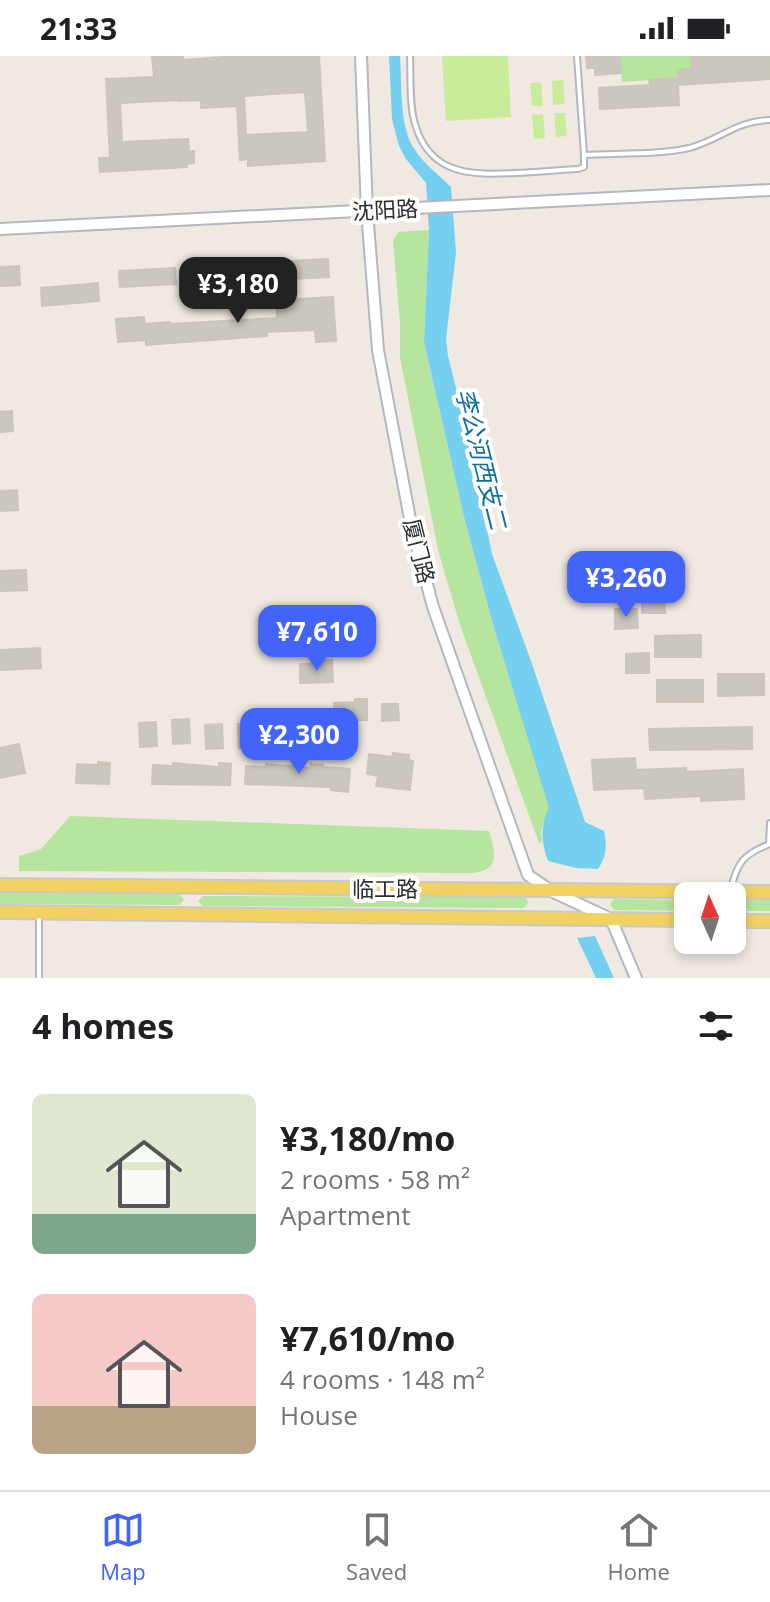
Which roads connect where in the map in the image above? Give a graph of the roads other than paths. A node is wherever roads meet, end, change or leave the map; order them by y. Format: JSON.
{"nodes":[{"id":1,"x":361,"y":56,"type":"edge"},
{"id":2,"x":410,"y":56,"type":"edge"},
{"id":3,"x":577,"y":56,"type":"edge"},
{"id":4,"x":770,"y":120,"type":"edge"},
{"id":5,"x":584,"y":155,"type":"junction"},
{"id":6,"x":770,"y":190,"type":"edge"},
{"id":7,"x":367,"y":211,"type":"junction"},
{"id":8,"x":0,"y":229,"type":"edge"},
{"id":9,"x":770,"y":823,"type":"edge"},
{"id":10,"x":770,"y":844,"type":"edge"},
{"id":11,"x":733,"y":882,"type":"edge"},
{"id":12,"x":0,"y":885,"type":"edge"},
{"id":13,"x":188,"y":888,"type":"junction"},
{"id":14,"x":551,"y":891,"type":"junction"},
{"id":15,"x":674,"y":892,"type":"edge"},
{"id":16,"x":746,"y":892,"type":"edge"},
{"id":17,"x":770,"y":892,"type":"edge"},
{"id":18,"x":0,"y":912,"type":"edge"},
{"id":19,"x":38,"y":913,"type":"junction"},
{"id":20,"x":188,"y":915,"type":"junction"},
{"id":21,"x":611,"y":919,"type":"junction"},
{"id":22,"x":674,"y":920,"type":"edge"},
{"id":23,"x":746,"y":921,"type":"edge"},
{"id":24,"x":770,"y":921,"type":"edge"},
{"id":25,"x":39,"y":978,"type":"edge"},
{"id":26,"x":636,"y":978,"type":"edge"}],
"edges":[{"from":1,"to":7,"type":"street","name":"厦门路"},
{"from":2,"to":5,"type":"lane"},
{"from":3,"to":5,"type":"lane"},
{"from":4,"to":5,"type":"lane"},
{"from":6,"to":7,"type":"street","name":"沈阳路"},
{"from":7,"to":8,"type":"street","name":"沈阳路"},
{"from":7,"to":14,"type":"street","name":"厦门路"},
{"from":9,"to":10,"type":"lane"},
{"from":10,"to":11,"type":"lane"},
{"from":12,"to":13,"type":"main road","name":"临工路"},
{"from":13,"to":14,"type":"main road","name":"临工路"},
{"from":13,"to":20,"type":"main road"},
{"from":14,"to":15,"type":"main road","name":"临工路"},
{"from":14,"to":21,"type":"street","name":"厦门路"},
{"from":16,"to":17,"type":"main road","name":"临工路"},
{"from":18,"to":19,"type":"main road","name":"临工路"},
{"from":19,"to":20,"type":"main road","name":"临工路"},
{"from":19,"to":25,"type":"lane"},
{"from":20,"to":21,"type":"main road","name":"临工路"},
{"from":21,"to":22,"type":"main road","name":"临工路"},
{"from":21,"to":26,"type":"street"},
{"from":23,"to":24,"type":"main road"}]}
